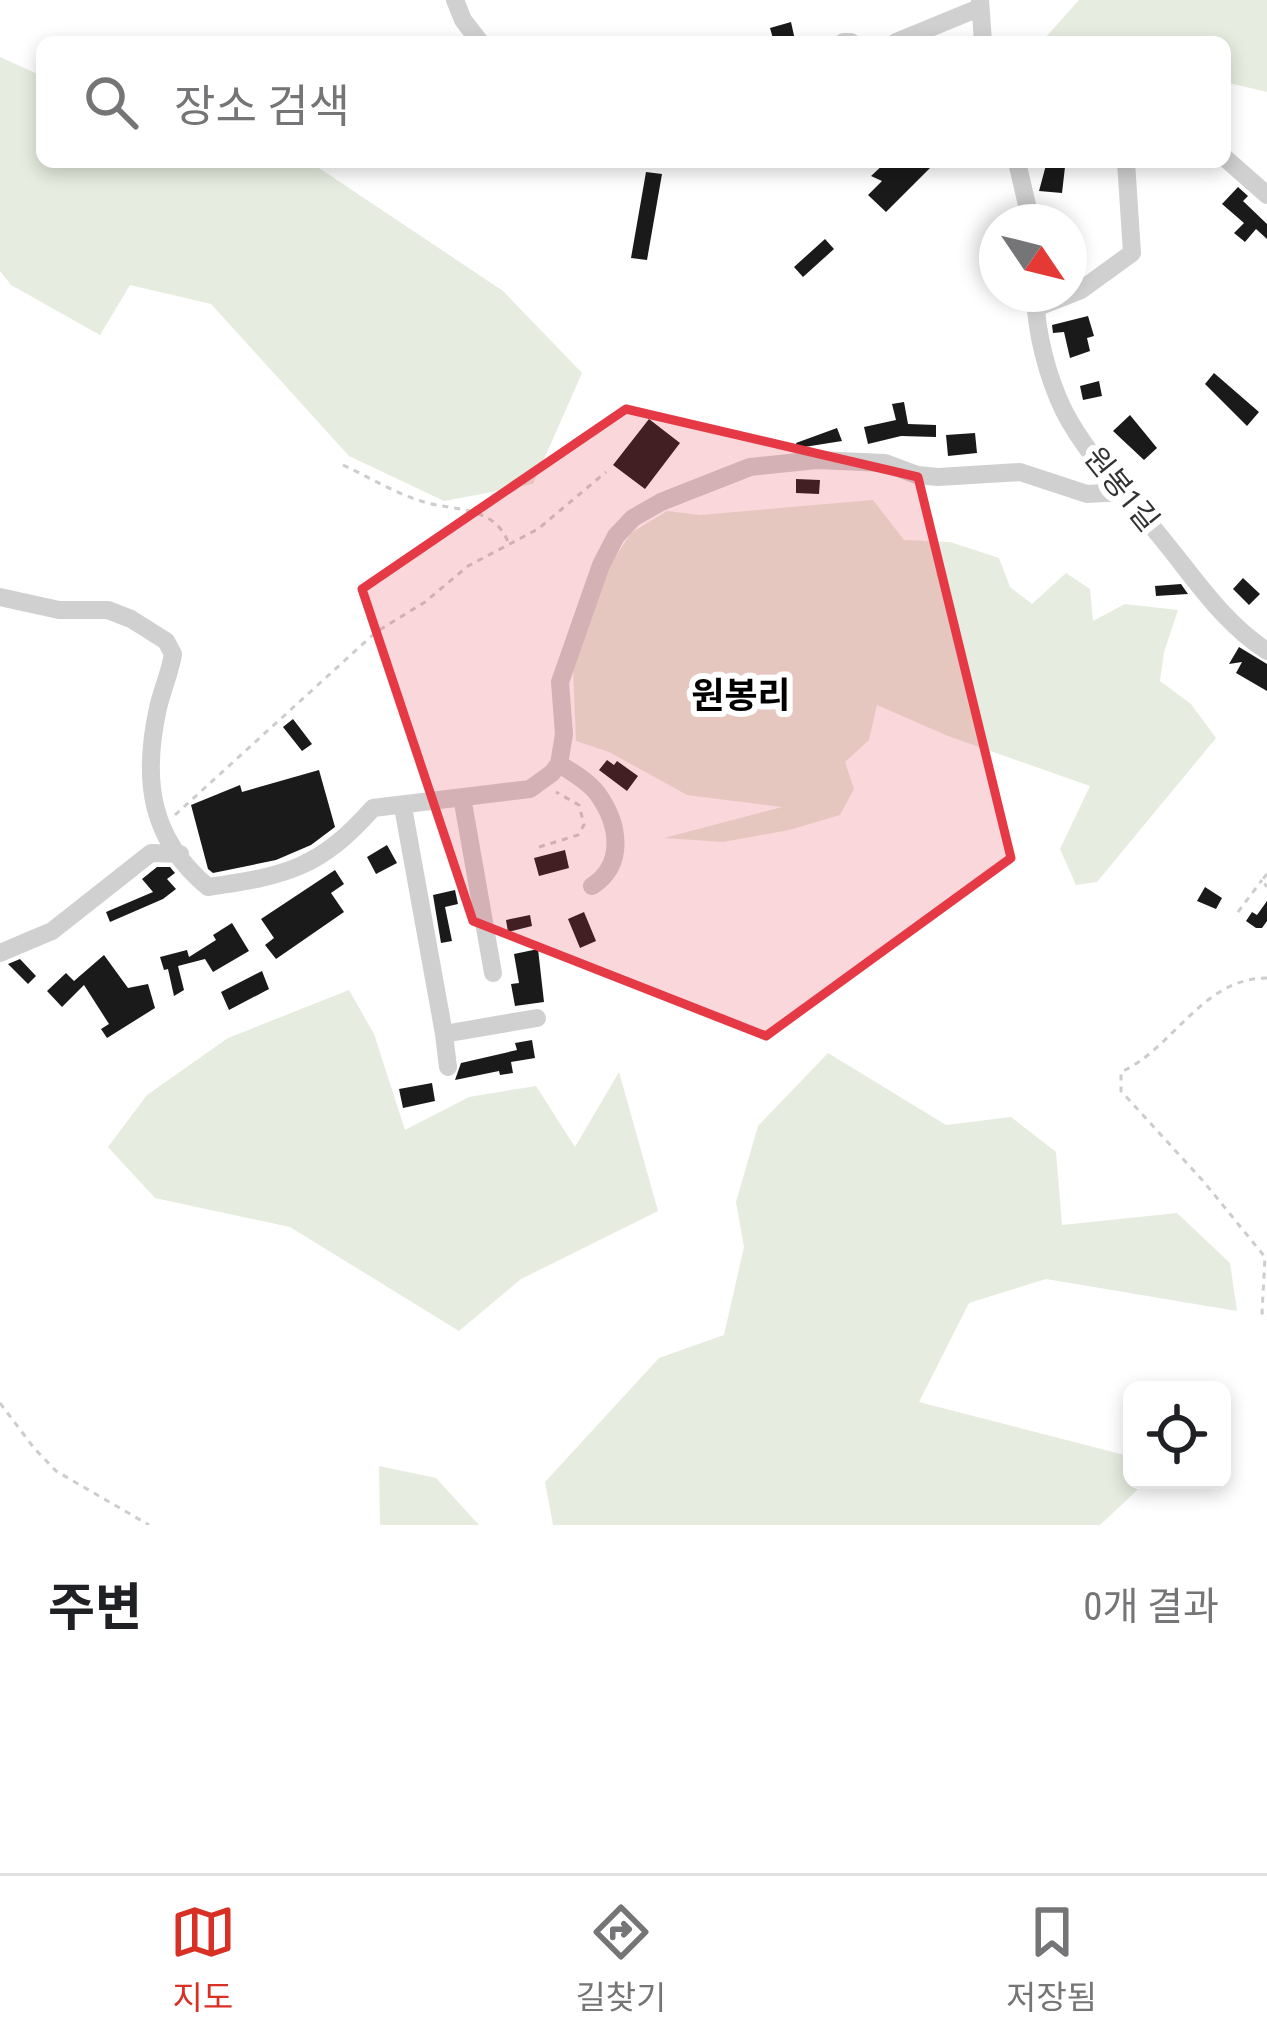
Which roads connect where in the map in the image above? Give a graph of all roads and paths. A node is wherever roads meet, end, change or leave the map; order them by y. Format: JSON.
{"nodes":[{"id":1,"x":455,"y":0,"type":"edge"},
{"id":2,"x":979,"y":4,"type":"edge"},
{"id":3,"x":475,"y":36,"type":"edge"},
{"id":4,"x":909,"y":36,"type":"edge"},
{"id":5,"x":982,"y":36,"type":"edge"},
{"id":6,"x":1231,"y":163,"type":"edge"},
{"id":7,"x":1018,"y":168,"type":"edge"},
{"id":8,"x":1126,"y":168,"type":"edge"},
{"id":9,"x":1267,"y":195,"type":"edge"},
{"id":10,"x":1026,"y":204,"type":"edge"},
{"id":11,"x":1087,"y":286,"type":"edge"},
{"id":12,"x":1037,"y":312,"type":"edge"},
{"id":13,"x":343,"y":465,"type":"dead end"},
{"id":14,"x":606,"y":472,"type":"dead end"},
{"id":15,"x":1123,"y":492,"type":"junction"},
{"id":16,"x":509,"y":543,"type":"junction"},
{"id":17,"x":0,"y":597,"type":"edge"},
{"id":18,"x":1267,"y":651,"type":"edge"},
{"id":19,"x":559,"y":764,"type":"junction"},
{"id":20,"x":530,"y":789,"type":"junction"},
{"id":21,"x":462,"y":797,"type":"junction"},
{"id":22,"x":403,"y":807,"type":"junction"},
{"id":23,"x":161,"y":828,"type":"junction"},
{"id":24,"x":539,"y":847,"type":"dead end"},
{"id":25,"x":179,"y":854,"type":"junction"},
{"id":26,"x":1267,"y":874,"type":"edge"},
{"id":27,"x":1262,"y":880,"type":"junction"},
{"id":28,"x":592,"y":886,"type":"dead end"},
{"id":29,"x":1267,"y":887,"type":"edge"},
{"id":30,"x":1238,"y":912,"type":"dead end"},
{"id":31,"x":0,"y":952,"type":"edge"},
{"id":32,"x":493,"y":973,"type":"dead end"},
{"id":33,"x":1267,"y":978,"type":"edge"},
{"id":34,"x":538,"y":1018,"type":"dead end"},
{"id":35,"x":444,"y":1034,"type":"junction"},
{"id":36,"x":448,"y":1067,"type":"dead end"},
{"id":37,"x":1267,"y":1319,"type":"edge"},
{"id":38,"x":0,"y":1403,"type":"edge"},
{"id":39,"x":149,"y":1525,"type":"edge"}],
"edges":[{"from":1,"to":3,"type":"street"},
{"from":2,"to":4,"type":"street"},
{"from":2,"to":5,"type":"street"},
{"from":6,"to":9,"type":"street"},
{"from":7,"to":10,"type":"street"},
{"from":8,"to":11,"type":"street"},
{"from":12,"to":15,"type":"street","name":"원봉1길"},
{"from":13,"to":16,"type":"path"},
{"from":14,"to":16,"type":"path"},
{"from":15,"to":18,"type":"street","name":"원봉1길"},
{"from":15,"to":19,"type":"street"},
{"from":16,"to":23,"type":"path"},
{"from":17,"to":23,"type":"street"},
{"from":19,"to":20,"type":"street"},
{"from":19,"to":28,"type":"street"},
{"from":20,"to":21,"type":"street"},
{"from":20,"to":24,"type":"path"},
{"from":21,"to":22,"type":"street"},
{"from":21,"to":32,"type":"street"},
{"from":22,"to":25,"type":"street"},
{"from":22,"to":35,"type":"street"},
{"from":23,"to":25,"type":"street"},
{"from":25,"to":31,"type":"street"},
{"from":26,"to":27,"type":"path"},
{"from":27,"to":29,"type":"path"},
{"from":27,"to":30,"type":"path"},
{"from":33,"to":37,"type":"path"},
{"from":34,"to":35,"type":"street"},
{"from":35,"to":36,"type":"street"},
{"from":38,"to":39,"type":"path"}]}
